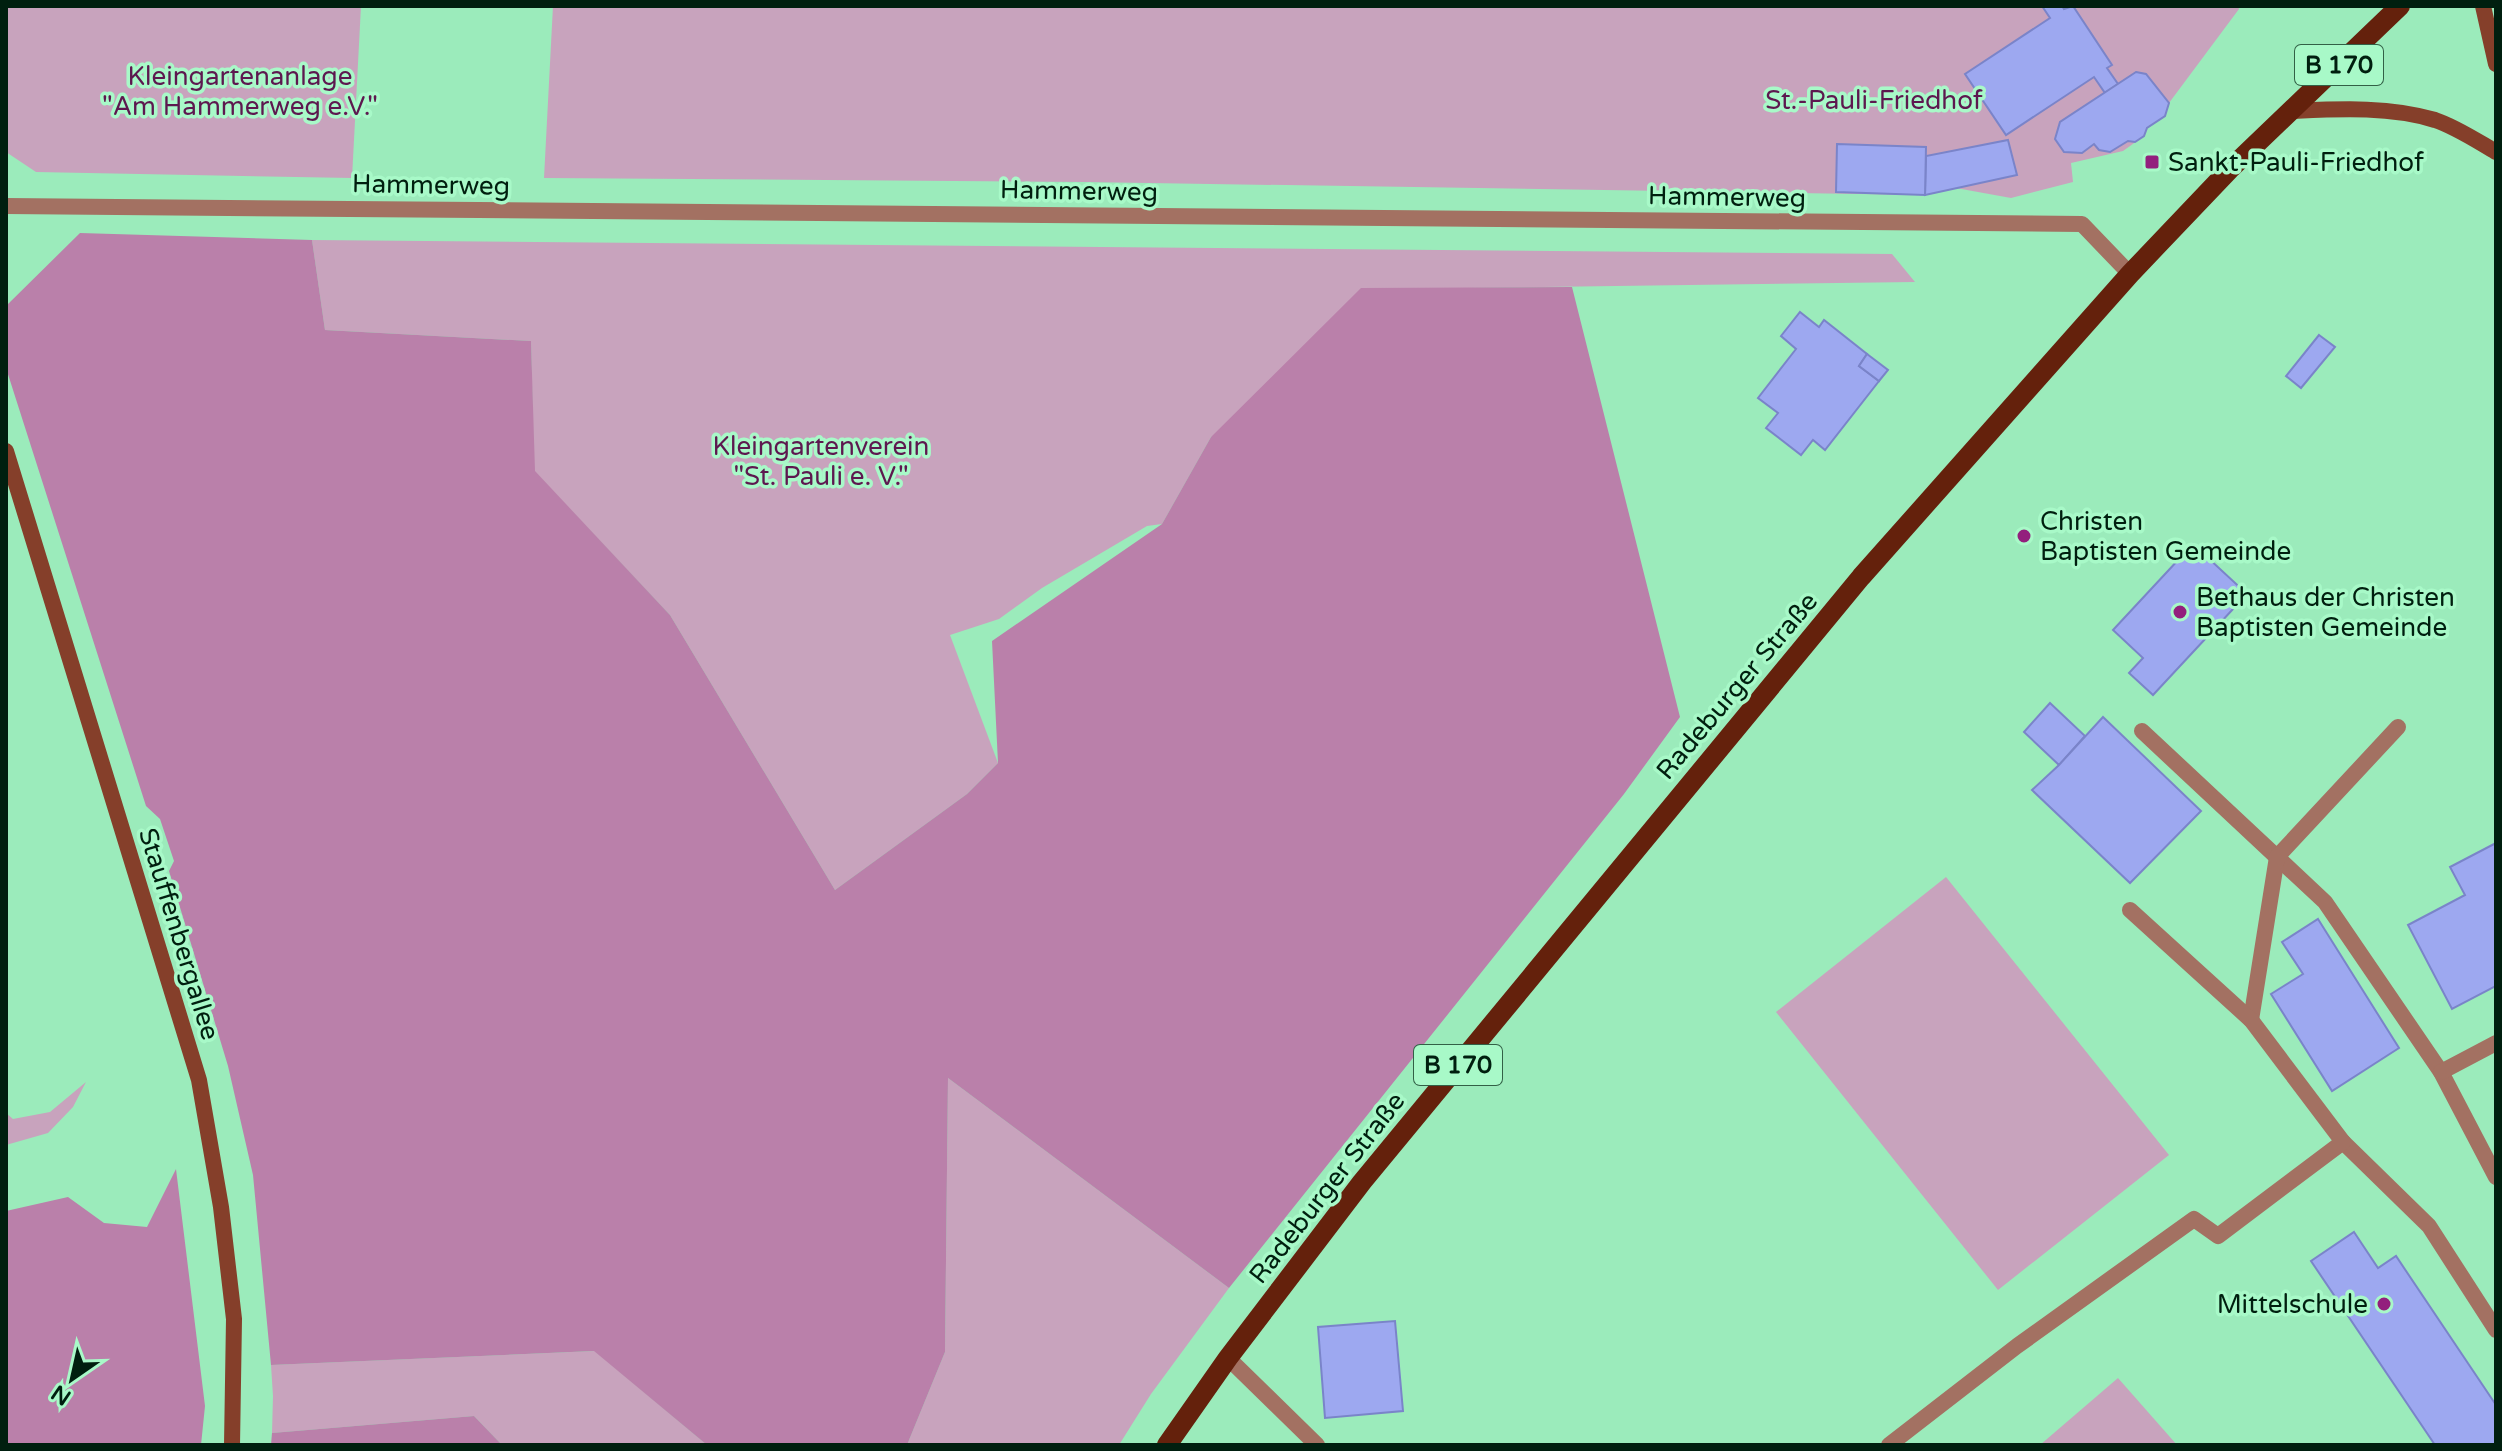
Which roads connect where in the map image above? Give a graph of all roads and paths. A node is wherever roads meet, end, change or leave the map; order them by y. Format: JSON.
{"nodes":[{"id":1,"x":2400,"y":6,"type":"edge"},
{"id":2,"x":2483,"y":6,"type":"edge"},
{"id":3,"x":2496,"y":64,"type":"edge"},
{"id":4,"x":2291,"y":111,"type":"junction"},
{"id":5,"x":2496,"y":152,"type":"edge"},
{"id":6,"x":6,"y":206,"type":"edge"},
{"id":7,"x":2130,"y":274,"type":"junction"},
{"id":8,"x":6,"y":451,"type":"edge"},
{"id":9,"x":2398,"y":727,"type":"dead end"},
{"id":10,"x":2142,"y":731,"type":"dead end"},
{"id":11,"x":2277,"y":857,"type":"junction"},
{"id":12,"x":2130,"y":910,"type":"dead end"},
{"id":13,"x":2251,"y":1020,"type":"junction"},
{"id":14,"x":2496,"y":1043,"type":"edge"},
{"id":15,"x":2441,"y":1072,"type":"junction"},
{"id":16,"x":2343,"y":1142,"type":"junction"},
{"id":17,"x":2496,"y":1177,"type":"edge"},
{"id":18,"x":2496,"y":1330,"type":"edge"},
{"id":19,"x":1228,"y":1358,"type":"junction"},
{"id":20,"x":232,"y":1445,"type":"edge"},
{"id":21,"x":1167,"y":1445,"type":"edge"},
{"id":22,"x":1317,"y":1445,"type":"edge"},
{"id":23,"x":1889,"y":1445,"type":"edge"}],
"edges":[{"from":1,"to":4,"type":"main road","name":"Radeburger Straße","number":"B 170"},
{"from":2,"to":3,"type":"main road"},
{"from":4,"to":5,"type":"main road"},
{"from":4,"to":7,"type":"main road","name":"Radeburger Straße","number":"B 170"},
{"from":6,"to":7,"type":"street","name":"Hammerweg"},
{"from":7,"to":19,"type":"main road","name":"Radeburger Straße","number":"B 170"},
{"from":8,"to":20,"type":"main road","name":"Stauffenbergallee"},
{"from":9,"to":11,"type":"street"},
{"from":10,"to":11,"type":"street"},
{"from":11,"to":13,"type":"street"},
{"from":11,"to":15,"type":"street"},
{"from":12,"to":13,"type":"street"},
{"from":13,"to":16,"type":"street"},
{"from":14,"to":15,"type":"street"},
{"from":15,"to":17,"type":"street"},
{"from":16,"to":18,"type":"street"},
{"from":16,"to":23,"type":"street"},
{"from":19,"to":21,"type":"main road","name":"Radeburger Straße","number":"B 170"},
{"from":19,"to":22,"type":"street"}]}
